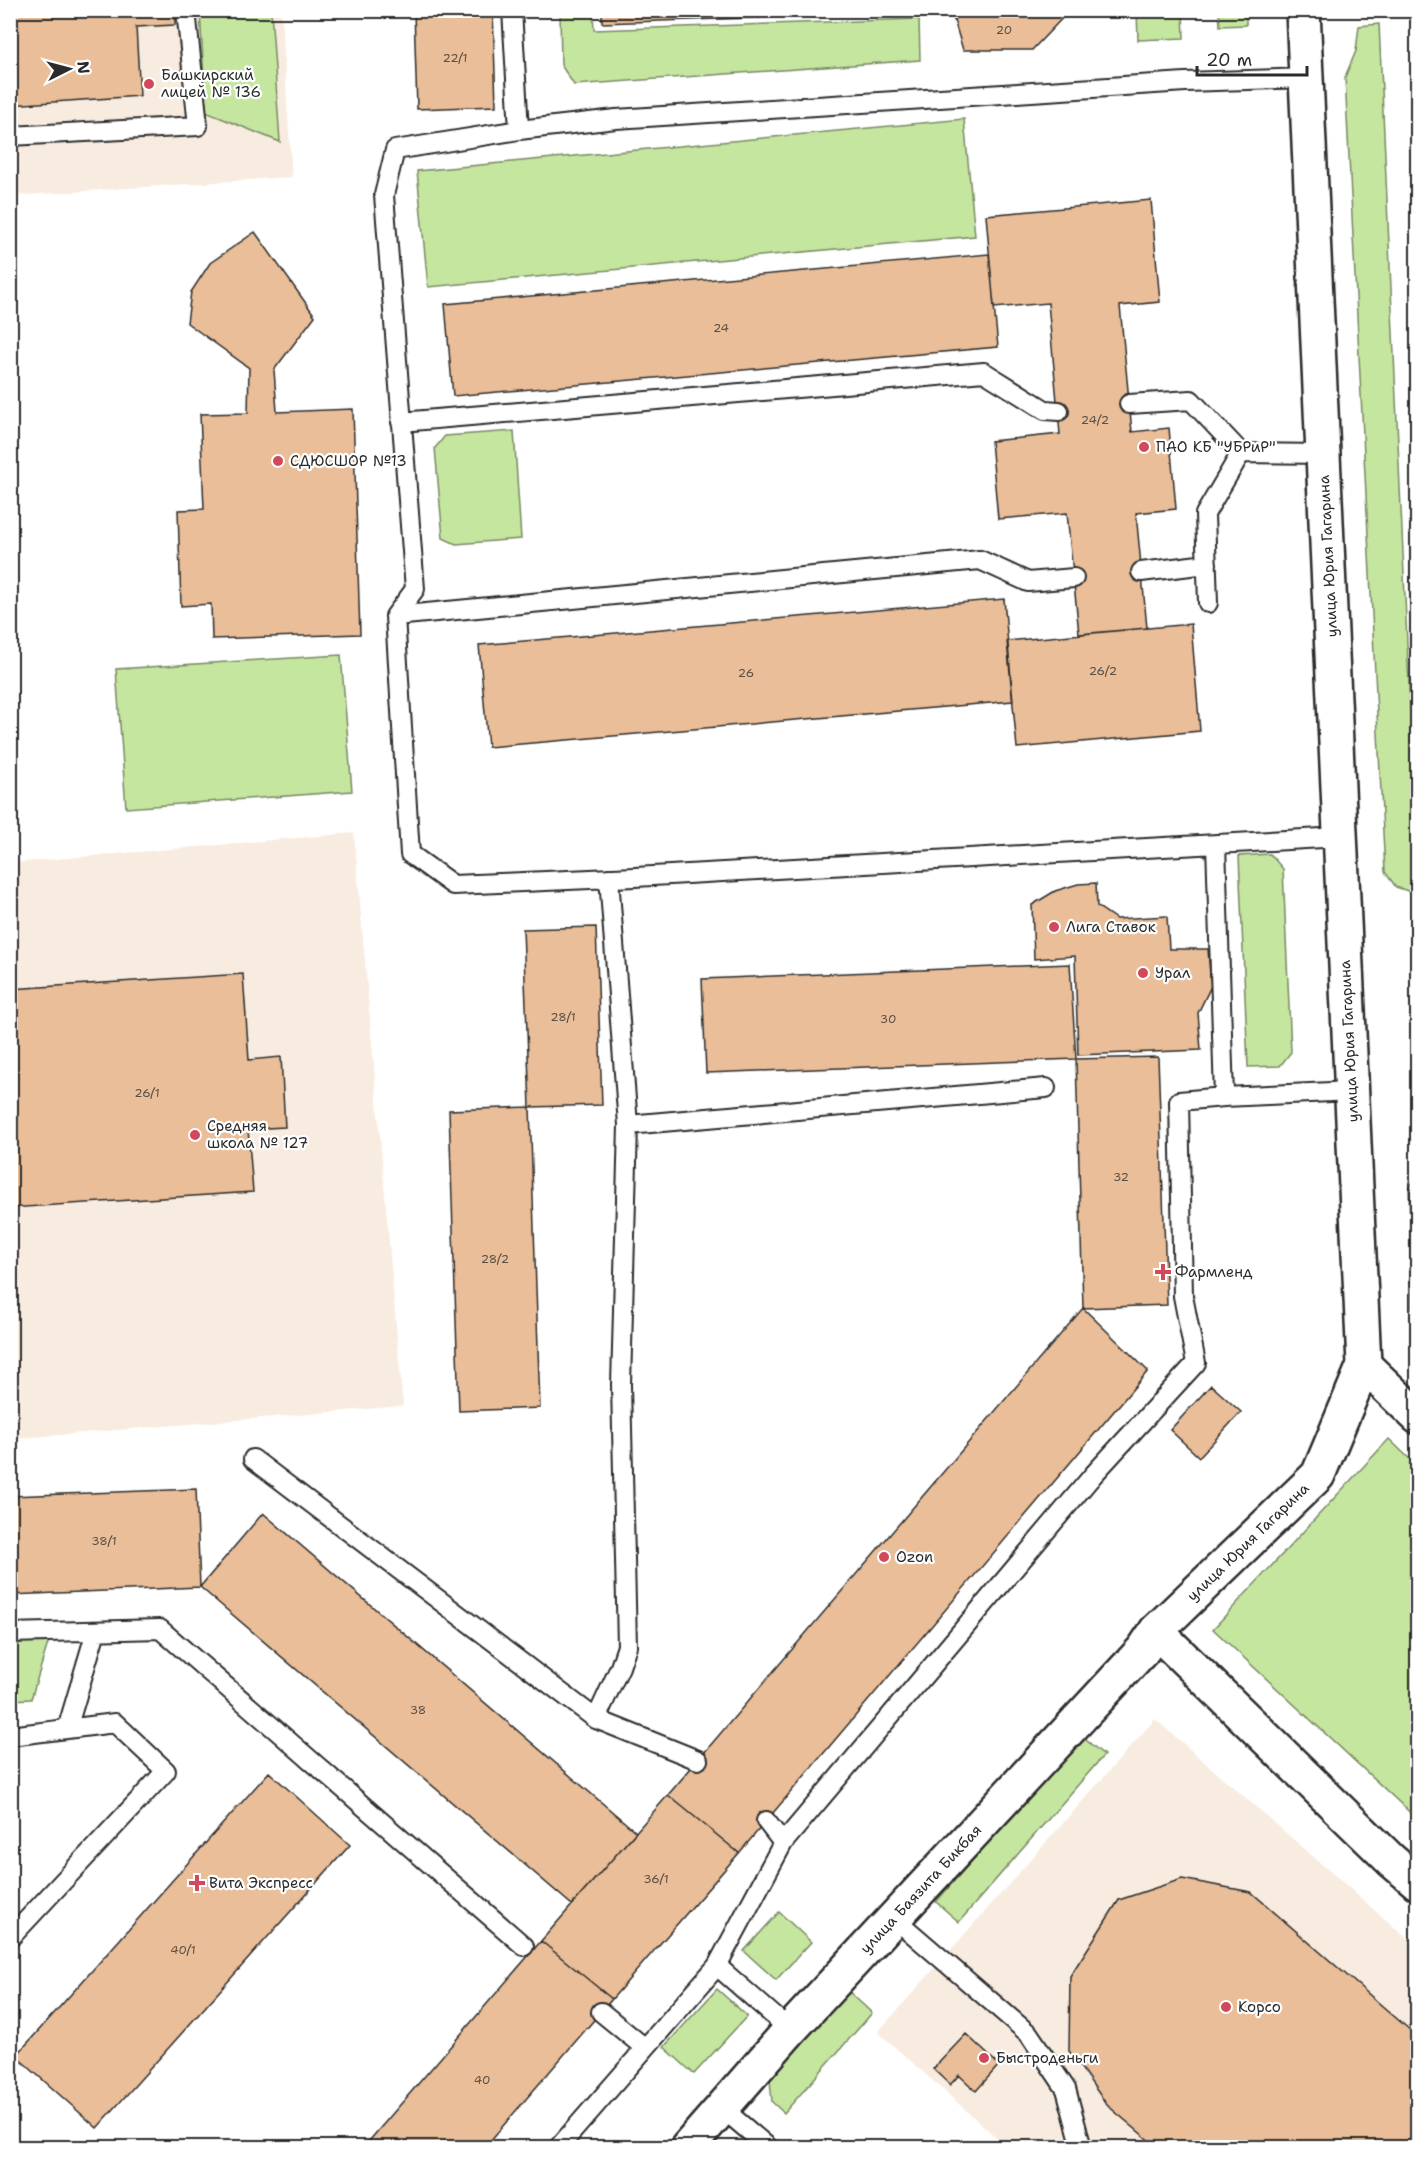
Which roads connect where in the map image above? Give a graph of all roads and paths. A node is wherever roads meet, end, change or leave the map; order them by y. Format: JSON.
{"nodes":[{"id":1,"x":186,"y":10,"type":"edge"},
{"id":2,"x":512,"y":10,"type":"edge"},
{"id":3,"x":1303,"y":10,"type":"edge"},
{"id":4,"x":1307,"y":78,"type":"junction"},
{"id":5,"x":519,"y":130,"type":"junction"},
{"id":6,"x":10,"y":136,"type":"edge"},
{"id":7,"x":1129,"y":404,"type":"dead end"},
{"id":8,"x":1059,"y":411,"type":"dead end"},
{"id":9,"x":401,"y":422,"type":"junction"},
{"id":10,"x":1240,"y":453,"type":"junction"},
{"id":11,"x":1323,"y":454,"type":"junction"},
{"id":12,"x":1207,"y":564,"type":"junction"},
{"id":13,"x":1142,"y":572,"type":"dead end"},
{"id":14,"x":1074,"y":578,"type":"dead end"},
{"id":15,"x":1208,"y":603,"type":"dead end"},
{"id":16,"x":395,"y":616,"type":"junction"},
{"id":17,"x":1340,"y":837,"type":"junction"},
{"id":18,"x":1216,"y":844,"type":"junction"},
{"id":19,"x":609,"y":879,"type":"junction"},
{"id":20,"x":1046,"y":1088,"type":"dead end"},
{"id":21,"x":1352,"y":1092,"type":"junction"},
{"id":22,"x":1224,"y":1097,"type":"junction"},
{"id":23,"x":628,"y":1125,"type":"junction"},
{"id":24,"x":1364,"y":1365,"type":"junction"},
{"id":25,"x":1418,"y":1417,"type":"edge"},
{"id":26,"x":253,"y":1460,"type":"dead end"},
{"id":27,"x":96,"y":1631,"type":"junction"},
{"id":28,"x":1156,"y":1631,"type":"junction"},
{"id":29,"x":10,"y":1634,"type":"edge"},
{"id":30,"x":596,"y":1719,"type":"junction"},
{"id":31,"x":67,"y":1729,"type":"junction"},
{"id":32,"x":10,"y":1736,"type":"edge"},
{"id":33,"x":698,"y":1760,"type":"dead end"},
{"id":34,"x":766,"y":1821,"type":"dead end"},
{"id":35,"x":783,"y":1843,"type":"junction"},
{"id":36,"x":1418,"y":1883,"type":"edge"},
{"id":37,"x":894,"y":1918,"type":"junction"},
{"id":38,"x":10,"y":1938,"type":"edge"},
{"id":39,"x":524,"y":1946,"type":"dead end"},
{"id":40,"x":717,"y":1966,"type":"junction"},
{"id":41,"x":602,"y":2012,"type":"dead end"},
{"id":42,"x":790,"y":2030,"type":"junction"},
{"id":43,"x":645,"y":2048,"type":"junction"},
{"id":44,"x":722,"y":2108,"type":"junction"},
{"id":45,"x":558,"y":2148,"type":"edge"},
{"id":46,"x":687,"y":2148,"type":"edge"},
{"id":47,"x":769,"y":2148,"type":"edge"},
{"id":48,"x":1082,"y":2148,"type":"edge"}],
"edges":[{"from":1,"to":6,"type":"lane"},
{"from":2,"to":5,"type":"lane"},
{"from":3,"to":4,"type":"main road","name":"улица Юрия Гагарина"},
{"from":4,"to":5,"type":"lane"},
{"from":4,"to":11,"type":"main road","name":"улица Юрия Гагарина"},
{"from":5,"to":9,"type":"lane"},
{"from":7,"to":10,"type":"lane"},
{"from":8,"to":9,"type":"lane"},
{"from":9,"to":16,"type":"lane"},
{"from":10,"to":11,"type":"lane"},
{"from":10,"to":12,"type":"lane"},
{"from":11,"to":17,"type":"main road","name":"улица Юрия Гагарина"},
{"from":12,"to":13,"type":"lane"},
{"from":12,"to":15,"type":"lane"},
{"from":14,"to":16,"type":"lane"},
{"from":16,"to":19,"type":"lane"},
{"from":17,"to":18,"type":"lane"},
{"from":17,"to":21,"type":"main road","name":"улица Юрия Гагарина"},
{"from":18,"to":19,"type":"lane"},
{"from":18,"to":22,"type":"lane"},
{"from":19,"to":23,"type":"lane"},
{"from":20,"to":23,"type":"lane"},
{"from":21,"to":22,"type":"lane"},
{"from":21,"to":24,"type":"main road","name":"улица Юрия Гагарина"},
{"from":22,"to":35,"type":"lane"},
{"from":23,"to":30,"type":"lane"},
{"from":24,"to":25,"type":"main road"},
{"from":24,"to":28,"type":"main road","name":"улица Юрия Гагарина"},
{"from":26,"to":30,"type":"lane"},
{"from":27,"to":29,"type":"lane"},
{"from":27,"to":31,"type":"lane"},
{"from":27,"to":39,"type":"lane"},
{"from":28,"to":36,"type":"main road"},
{"from":28,"to":37,"type":"main road","name":"улица Баязита Бикбая"},
{"from":30,"to":33,"type":"lane"},
{"from":31,"to":32,"type":"lane"},
{"from":31,"to":38,"type":"lane"},
{"from":34,"to":35,"type":"lane"},
{"from":35,"to":40,"type":"lane"},
{"from":37,"to":42,"type":"main road","name":"улица Баязита Бикбая"},
{"from":37,"to":48,"type":"lane"},
{"from":40,"to":42,"type":"lane"},
{"from":40,"to":43,"type":"lane"},
{"from":41,"to":43,"type":"lane"},
{"from":42,"to":44,"type":"main road","name":"улица Баязита Бикбая"},
{"from":43,"to":45,"type":"lane"},
{"from":44,"to":46,"type":"main road","name":"улица Баязита Бикбая"},
{"from":44,"to":47,"type":"lane"}]}
